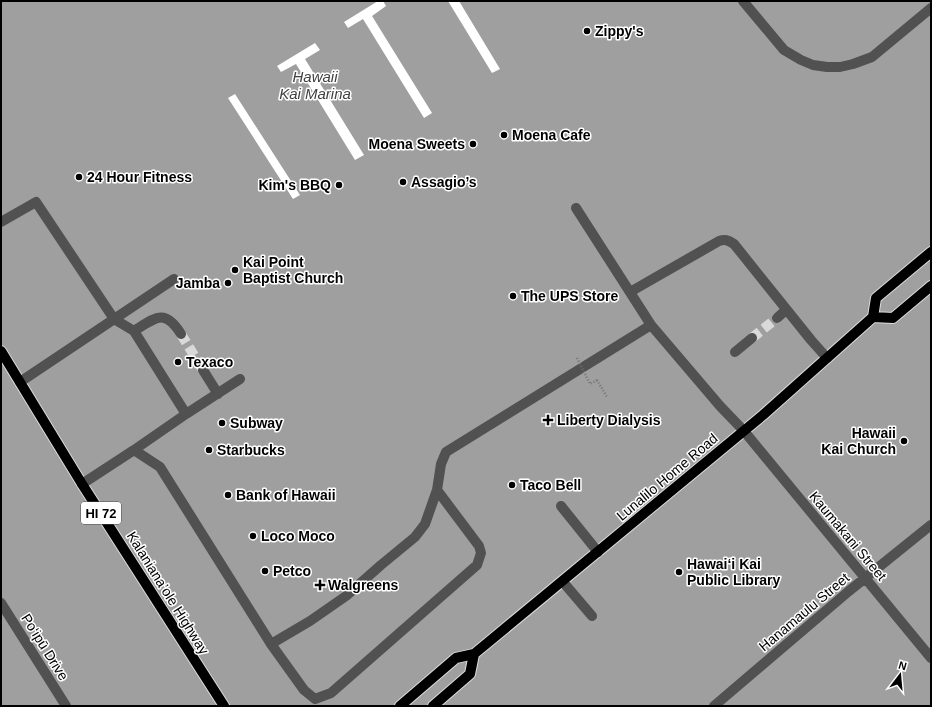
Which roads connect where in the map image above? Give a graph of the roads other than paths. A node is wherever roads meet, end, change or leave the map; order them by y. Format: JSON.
{"nodes":[{"id":1,"x":743,"y":1,"type":"edge"},
{"id":2,"x":931,"y":8,"type":"edge"},
{"id":3,"x":576,"y":208,"type":"dead end"},
{"id":4,"x":1,"y":222,"type":"edge"},
{"id":5,"x":931,"y":252,"type":"edge"},
{"id":6,"x":174,"y":279,"type":"dead end"},
{"id":7,"x":931,"y":286,"type":"edge"},
{"id":8,"x":630,"y":292,"type":"junction"},
{"id":9,"x":786,"y":310,"type":"junction"},
{"id":10,"x":873,"y":317,"type":"junction"},
{"id":11,"x":776,"y":318,"type":"tunnel mouth"},
{"id":12,"x":114,"y":319,"type":"junction"},
{"id":13,"x":651,"y":325,"type":"junction"},
{"id":14,"x":134,"y":331,"type":"junction"},
{"id":15,"x":181,"y":334,"type":"tunnel mouth"},
{"id":16,"x":752,"y":338,"type":"tunnel mouth"},
{"id":17,"x":1,"y":352,"type":"edge"},
{"id":18,"x":735,"y":352,"type":"dead end"},
{"id":19,"x":827,"y":358,"type":"junction"},
{"id":20,"x":203,"y":370,"type":"tunnel mouth"},
{"id":21,"x":240,"y":379,"type":"dead end"},
{"id":22,"x":20,"y":382,"type":"junction"},
{"id":23,"x":218,"y":394,"type":"junction"},
{"id":24,"x":186,"y":414,"type":"junction"},
{"id":25,"x":744,"y":431,"type":"junction"},
{"id":26,"x":134,"y":450,"type":"junction"},
{"id":27,"x":82,"y":484,"type":"junction"},
{"id":28,"x":437,"y":490,"type":"junction"},
{"id":29,"x":562,"y":506,"type":"dead end"},
{"id":30,"x":931,"y":525,"type":"edge"},
{"id":31,"x":598,"y":552,"type":"junction"},
{"id":32,"x":866,"y":578,"type":"junction"},
{"id":33,"x":563,"y":582,"type":"junction"},
{"id":34,"x":1,"y":603,"type":"edge"},
{"id":35,"x":592,"y":616,"type":"dead end"},
{"id":36,"x":271,"y":644,"type":"junction"},
{"id":37,"x":474,"y":654,"type":"junction"},
{"id":38,"x":931,"y":658,"type":"edge"},
{"id":39,"x":66,"y":706,"type":"edge"},
{"id":40,"x":224,"y":706,"type":"edge"},
{"id":41,"x":400,"y":706,"type":"edge"},
{"id":42,"x":433,"y":706,"type":"edge"},
{"id":43,"x":714,"y":706,"type":"edge"}],
"edges":[{"from":1,"to":2,"type":"street"},
{"from":3,"to":8,"type":"street","name":"Kaumakani Street"},
{"from":4,"to":12,"type":"street"},
{"from":5,"to":10,"type":"main road"},
{"from":6,"to":12,"type":"street"},
{"from":7,"to":10,"type":"main road"},
{"from":8,"to":9,"type":"street"},
{"from":8,"to":13,"type":"street","name":"Kaumakani Street"},
{"from":9,"to":11,"type":"street"},
{"from":9,"to":19,"type":"street"},
{"from":10,"to":19,"type":"main road","name":"Lunalilo Home Road"},
{"from":12,"to":14,"type":"street"},
{"from":12,"to":22,"type":"street"},
{"from":13,"to":25,"type":"street","name":"Kaumakani Street"},
{"from":13,"to":28,"type":"street"},
{"from":14,"to":15,"type":"street"},
{"from":14,"to":24,"type":"street"},
{"from":16,"to":18,"type":"street"},
{"from":17,"to":22,"type":"main road","name":"Kalaniana’ole Highway","number":"HI 72"},
{"from":19,"to":25,"type":"main road","name":"Lunalilo Home Road"},
{"from":20,"to":23,"type":"street"},
{"from":21,"to":23,"type":"street"},
{"from":22,"to":27,"type":"main road","name":"Kalaniana’ole Highway","number":"HI 72"},
{"from":23,"to":24,"type":"street"},
{"from":24,"to":26,"type":"street"},
{"from":25,"to":31,"type":"main road","name":"Lunalilo Home Road"},
{"from":25,"to":32,"type":"street","name":"Kaumakani Street"},
{"from":26,"to":27,"type":"street"},
{"from":26,"to":36,"type":"street"},
{"from":27,"to":40,"type":"main road","name":"Kalaniana’ole Highway","number":"HI 72"},
{"from":28,"to":36,"type":"street"},
{"from":28,"to":36,"type":"street"},
{"from":29,"to":31,"type":"street"},
{"from":30,"to":32,"type":"street","name":"Hanamaulu Street"},
{"from":31,"to":33,"type":"main road","name":"Lunalilo Home Road"},
{"from":32,"to":38,"type":"street","name":"Kaumakani Street"},
{"from":32,"to":43,"type":"street","name":"Hanamaulu Street"},
{"from":33,"to":35,"type":"street"},
{"from":33,"to":37,"type":"main road","name":"Lunalilo Home Road"},
{"from":34,"to":39,"type":"street","name":"Po‘ipū Drive"},
{"from":37,"to":41,"type":"main road","name":"Lunalilo Home Road"},
{"from":37,"to":42,"type":"main road"}]}
